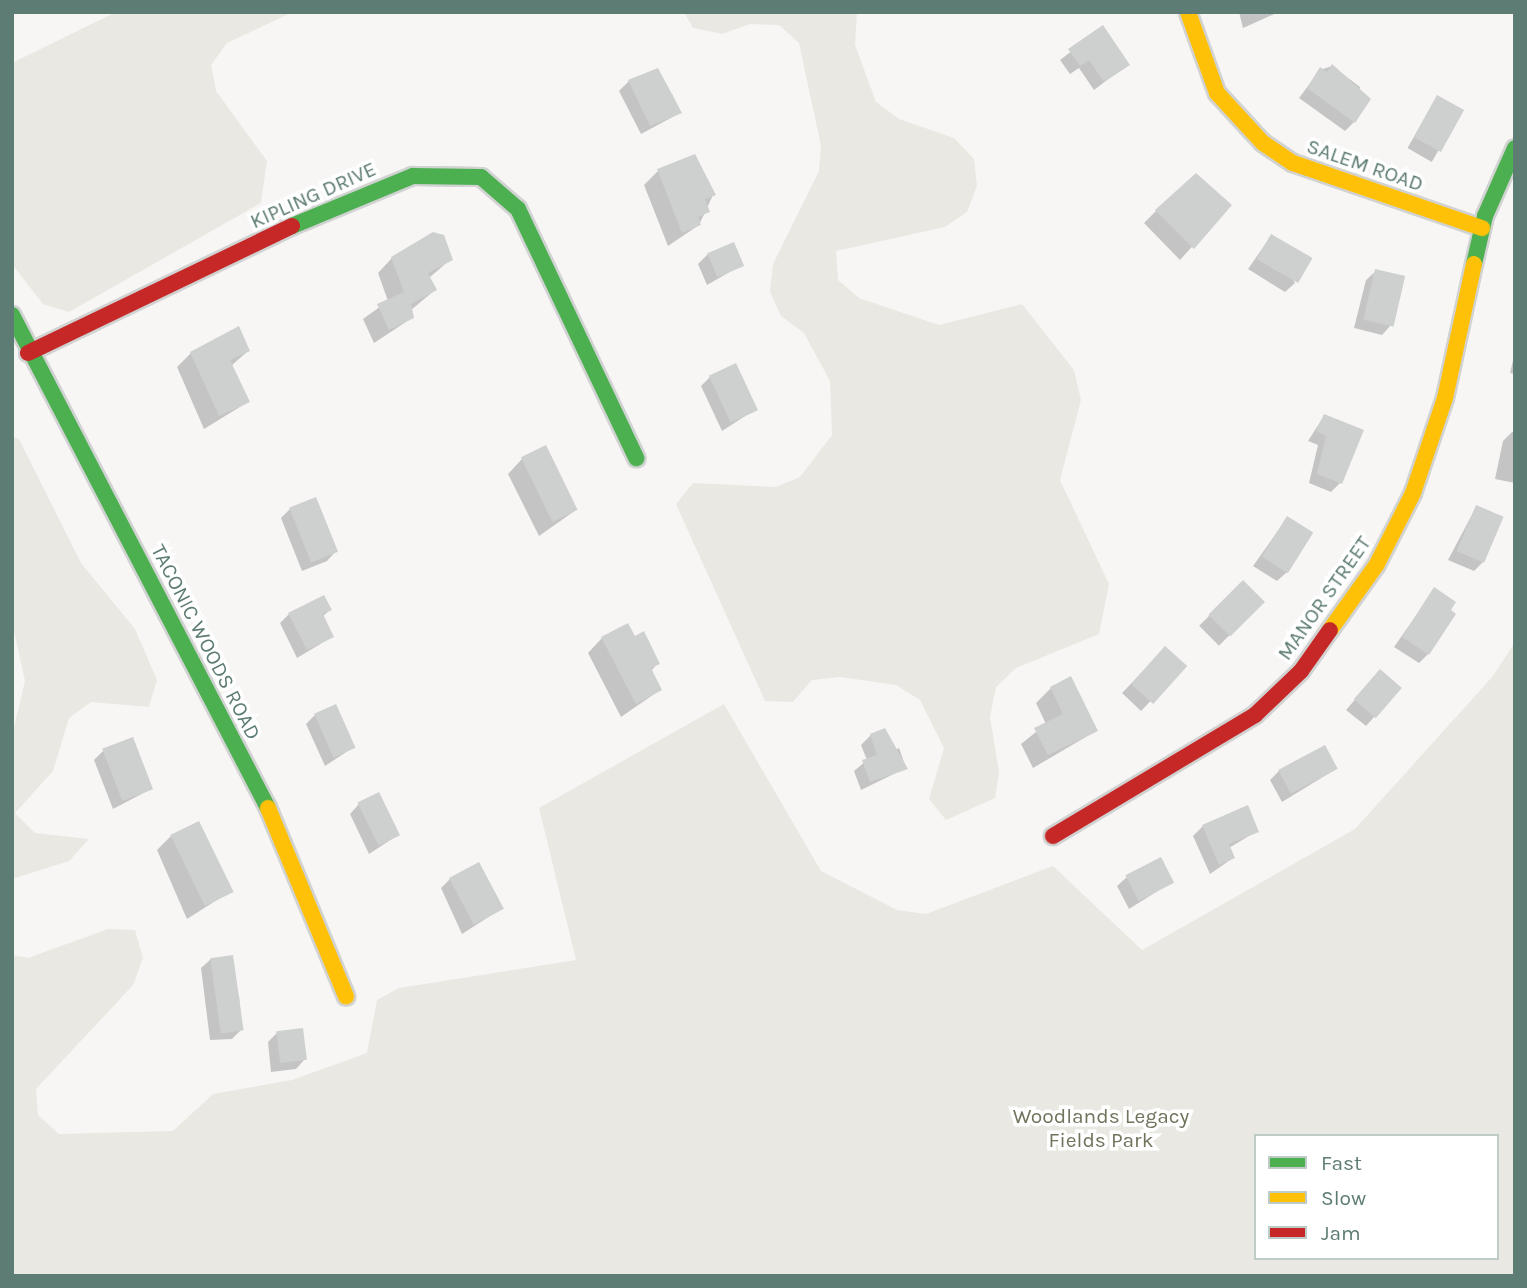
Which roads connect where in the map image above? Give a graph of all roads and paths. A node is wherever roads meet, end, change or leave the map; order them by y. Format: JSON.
{"nodes":[{"id":1,"x":1188,"y":12,"type":"edge"},
{"id":2,"x":1515,"y":148,"type":"edge"},
{"id":3,"x":1482,"y":228,"type":"junction"},
{"id":4,"x":12,"y":315,"type":"edge"},
{"id":5,"x":28,"y":353,"type":"junction"},
{"id":6,"x":636,"y":458,"type":"dead end"},
{"id":7,"x":1052,"y":836,"type":"dead end"},
{"id":8,"x":346,"y":996,"type":"dead end"}],
"edges":[{"from":1,"to":3,"type":"street","name":"SALEM ROAD"},
{"from":2,"to":3,"type":"street","name":"MANOR STREET"},
{"from":3,"to":7,"type":"street","name":"MANOR STREET"},
{"from":4,"to":5,"type":"street","name":"TACONIC WOODS ROAD"},
{"from":5,"to":6,"type":"street","name":"KIPLING DRIVE"},
{"from":5,"to":8,"type":"street","name":"TACONIC WOODS ROAD"}]}
